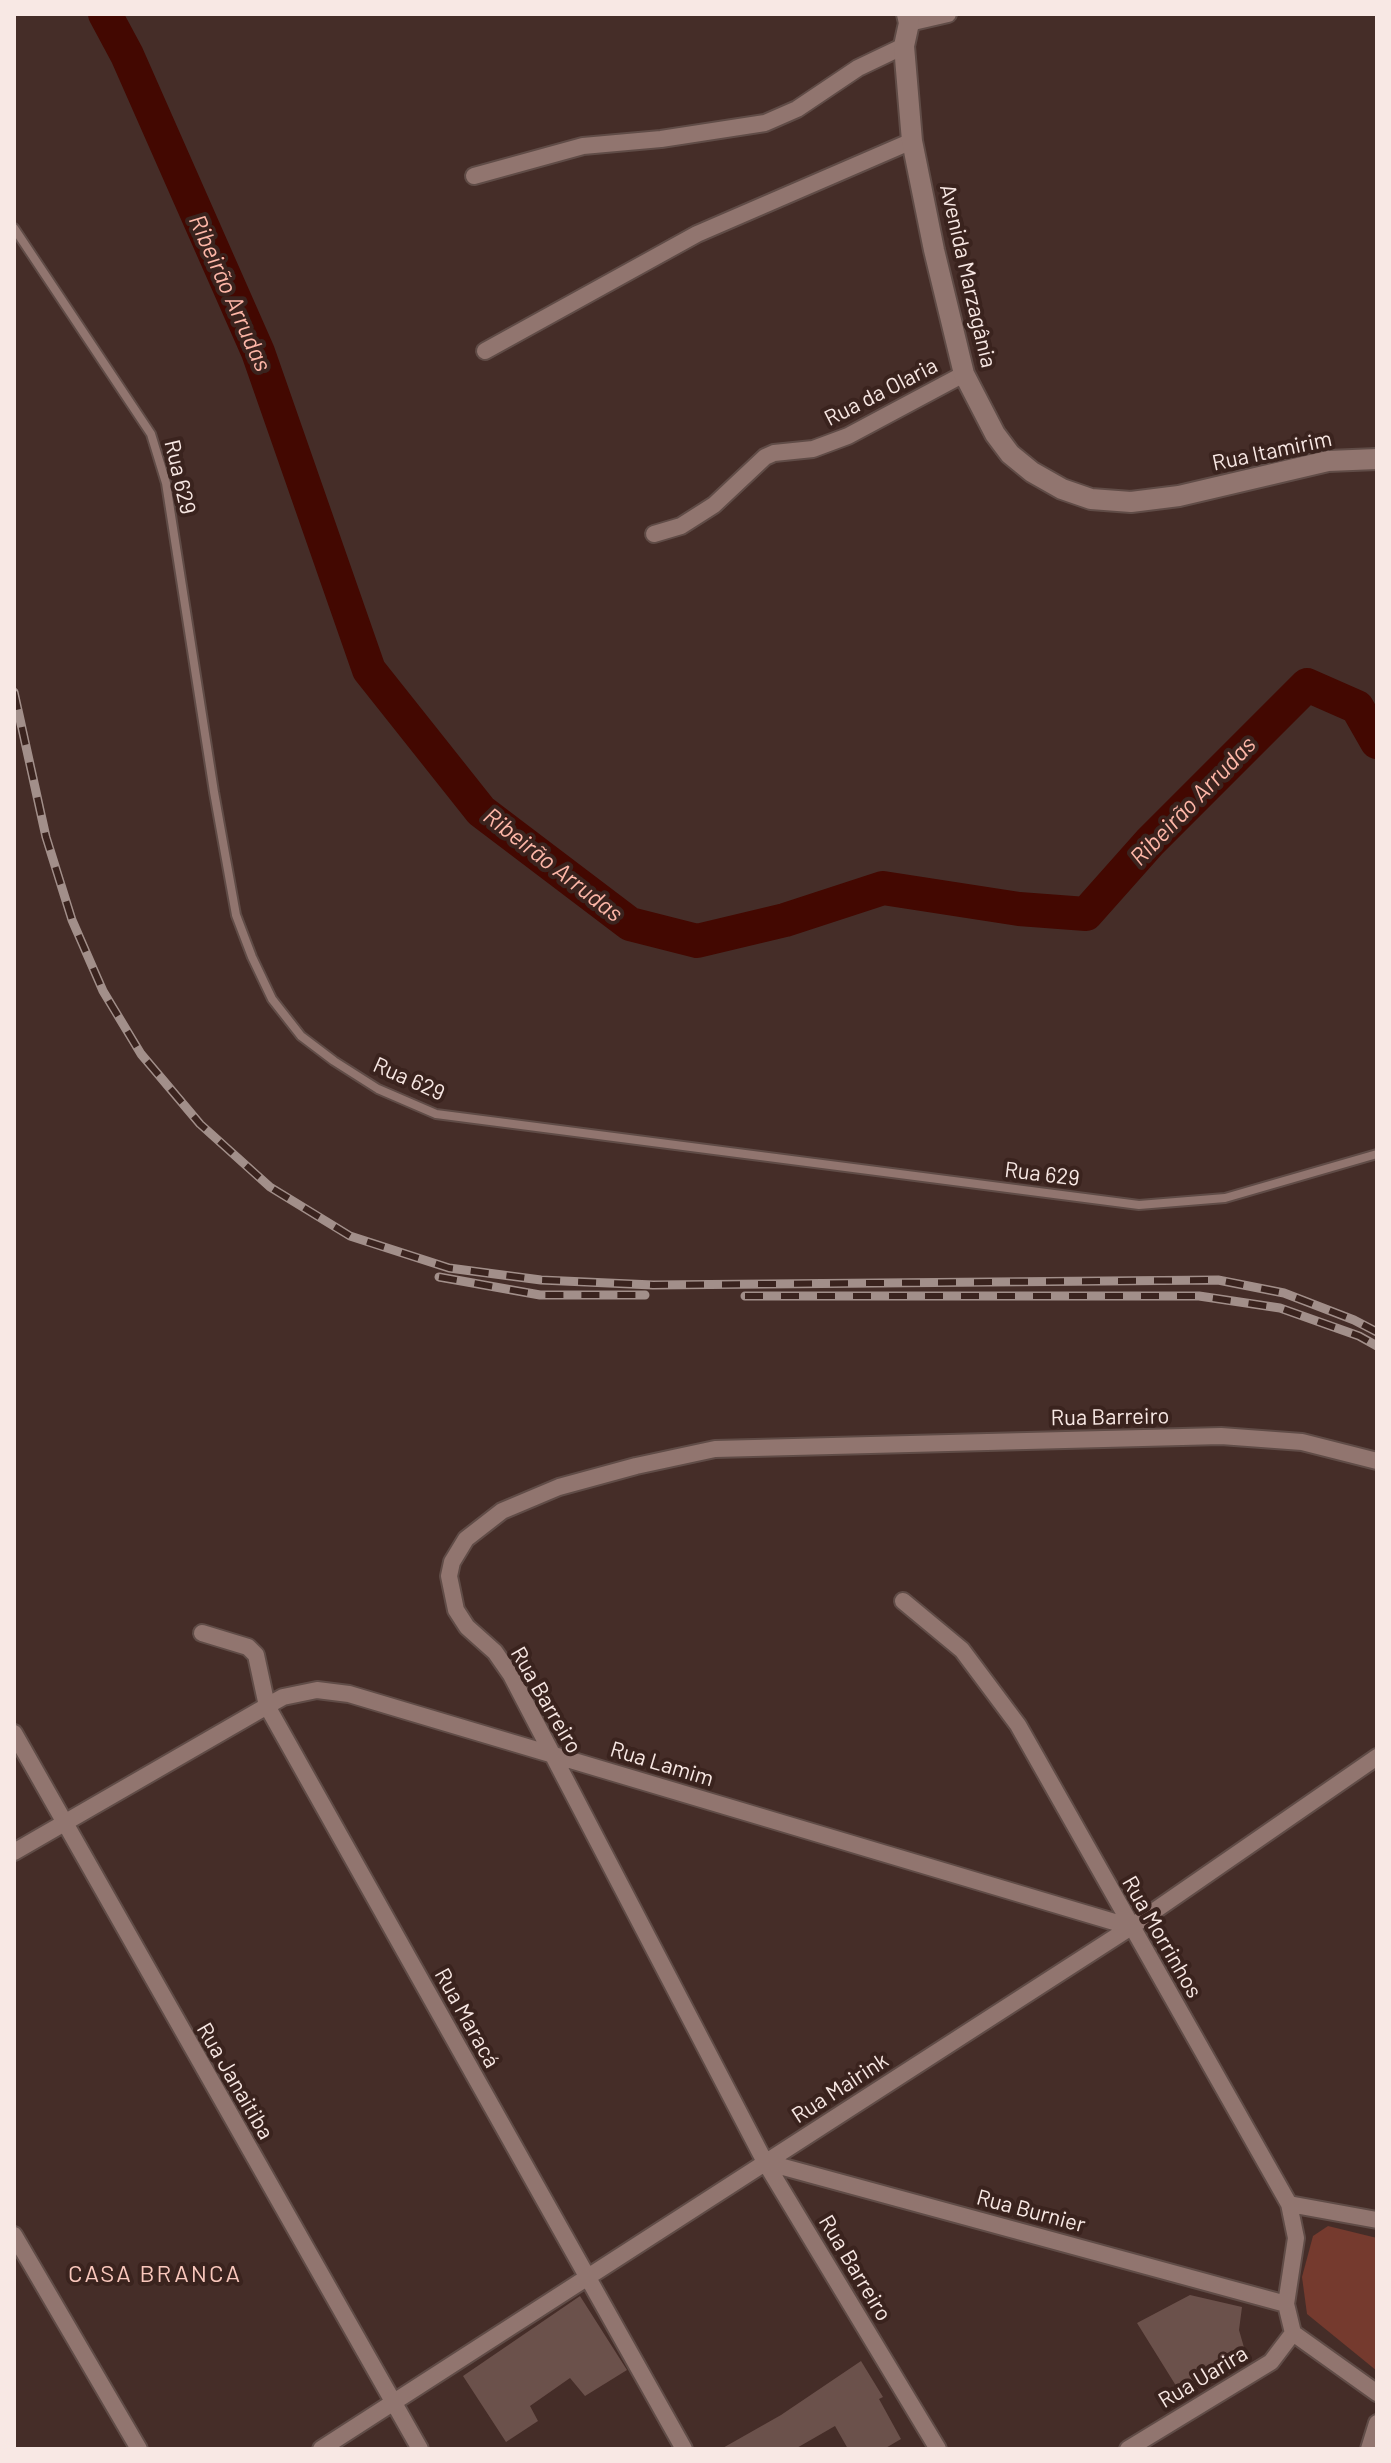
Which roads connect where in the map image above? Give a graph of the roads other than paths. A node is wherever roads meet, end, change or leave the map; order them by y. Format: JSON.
{"nodes":[{"id":1,"x":948,"y":14,"type":"edge"},
{"id":2,"x":908,"y":18,"type":"edge"},
{"id":3,"x":904,"y":46,"type":"junction"},
{"id":4,"x":912,"y":141,"type":"junction"},
{"id":5,"x":474,"y":176,"type":"dead end"},
{"id":6,"x":14,"y":228,"type":"edge"},
{"id":7,"x":485,"y":351,"type":"dead end"},
{"id":8,"x":964,"y":374,"type":"junction"},
{"id":9,"x":1377,"y":459,"type":"edge"},
{"id":10,"x":1179,"y":496,"type":"joint"},
{"id":11,"x":654,"y":534,"type":"dead end"},
{"id":12,"x":1377,"y":1154,"type":"edge"},
{"id":13,"x":1377,"y":1461,"type":"edge"},
{"id":14,"x":903,"y":1601,"type":"dead end"},
{"id":15,"x":202,"y":1633,"type":"dead end"},
{"id":16,"x":267,"y":1706,"type":"junction"},
{"id":17,"x":14,"y":1733,"type":"edge"},
{"id":18,"x":553,"y":1755,"type":"junction"},
{"id":19,"x":1377,"y":1757,"type":"edge"},
{"id":20,"x":64,"y":1824,"type":"junction"},
{"id":21,"x":14,"y":1852,"type":"edge"},
{"id":22,"x":1131,"y":1927,"type":"junction"},
{"id":23,"x":765,"y":2162,"type":"junction"},
{"id":24,"x":1289,"y":2204,"type":"junction"},
{"id":25,"x":1377,"y":2220,"type":"edge"},
{"id":26,"x":14,"y":2235,"type":"edge"},
{"id":27,"x":587,"y":2278,"type":"junction"},
{"id":28,"x":1286,"y":2304,"type":"junction"},
{"id":29,"x":1293,"y":2333,"type":"junction"},
{"id":30,"x":1377,"y":2393,"type":"edge"},
{"id":31,"x":393,"y":2401,"type":"junction"},
{"id":32,"x":1377,"y":2423,"type":"edge"},
{"id":33,"x":139,"y":2449,"type":"edge"},
{"id":34,"x":321,"y":2449,"type":"edge"},
{"id":35,"x":420,"y":2449,"type":"edge"},
{"id":36,"x":684,"y":2449,"type":"edge"},
{"id":37,"x":938,"y":2449,"type":"edge"},
{"id":38,"x":1128,"y":2449,"type":"edge"},
{"id":39,"x":1369,"y":2449,"type":"edge"}],
"edges":[{"from":1,"to":2,"type":"street"},
{"from":2,"to":3,"type":"street","name":"Avenida Marzagânia"},
{"from":3,"to":4,"type":"street","name":"Avenida Marzagânia"},
{"from":3,"to":5,"type":"street"},
{"from":4,"to":7,"type":"street"},
{"from":4,"to":8,"type":"street","name":"Avenida Marzagânia"},
{"from":6,"to":12,"type":"lane","name":"Rua 629"},
{"from":8,"to":10,"type":"street","name":"Avenida Marzagânia"},
{"from":8,"to":11,"type":"street","name":"Rua da Olaria"},
{"from":9,"to":10,"type":"street","name":"Rua Itamirim"},
{"from":13,"to":18,"type":"street","name":"Rua Barreiro"},
{"from":14,"to":22,"type":"street","name":"Rua Morrinhos"},
{"from":15,"to":16,"type":"street","name":"Rua Maracá"},
{"from":16,"to":18,"type":"street","name":"Rua Lamim"},
{"from":16,"to":20,"type":"street","name":"Rua Lamim"},
{"from":16,"to":27,"type":"street","name":"Rua Maracá"},
{"from":17,"to":20,"type":"street","name":"Rua Janaitiba"},
{"from":18,"to":22,"type":"street","name":"Rua Lamim"},
{"from":18,"to":23,"type":"street","name":"Rua Barreiro"},
{"from":19,"to":22,"type":"street","name":"Rua Mairink"},
{"from":20,"to":21,"type":"street","name":"Rua Lamim"},
{"from":20,"to":31,"type":"street","name":"Rua Janaitiba"},
{"from":22,"to":23,"type":"street","name":"Rua Mairink"},
{"from":22,"to":24,"type":"street","name":"Rua Morrinhos"},
{"from":23,"to":27,"type":"street","name":"Rua Mairink"},
{"from":23,"to":28,"type":"street","name":"Rua Burnier"},
{"from":23,"to":37,"type":"street","name":"Rua Barreiro"},
{"from":24,"to":25,"type":"street"},
{"from":24,"to":28,"type":"street","name":"Rua Morrinhos"},
{"from":26,"to":33,"type":"street"},
{"from":27,"to":31,"type":"street","name":"Rua Mairink"},
{"from":27,"to":36,"type":"street","name":"Rua Maracá"},
{"from":28,"to":29,"type":"street","name":"Rua Morrinhos"},
{"from":29,"to":30,"type":"street"},
{"from":29,"to":38,"type":"street","name":"Rua Uarira"},
{"from":31,"to":34,"type":"street","name":"Rua Mairink"},
{"from":31,"to":35,"type":"street","name":"Rua Janaitiba"},
{"from":32,"to":39,"type":"street"}]}
